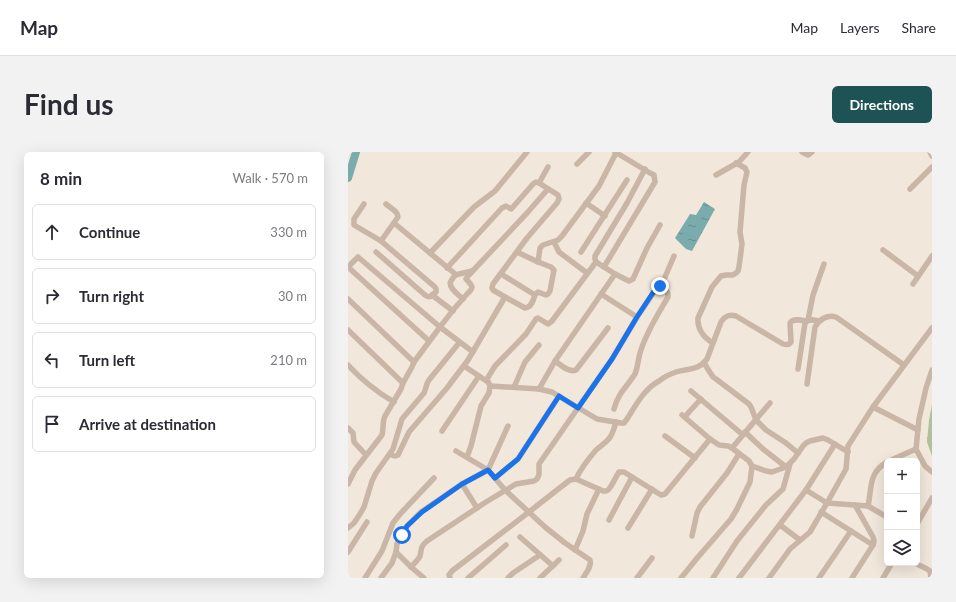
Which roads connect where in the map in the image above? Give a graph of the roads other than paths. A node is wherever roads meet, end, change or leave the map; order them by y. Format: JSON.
{"nodes":[{"id":1,"x":527,"y":152,"type":"edge"},
{"id":2,"x":589,"y":152,"type":"edge"},
{"id":3,"x":615,"y":152,"type":"edge"},
{"id":4,"x":748,"y":152,"type":"edge"},
{"id":5,"x":802,"y":152,"type":"edge"},
{"id":6,"x":812,"y":152,"type":"edge"},
{"id":7,"x":930,"y":152,"type":"edge"},
{"id":8,"x":932,"y":156,"type":"edge"},
{"id":9,"x":736,"y":163,"type":"junction"},
{"id":10,"x":577,"y":164,"type":"dead end"},
{"id":11,"x":548,"y":167,"type":"dead end"},
{"id":12,"x":932,"y":167,"type":"edge"},
{"id":13,"x":645,"y":169,"type":"junction"},
{"id":14,"x":716,"y":175,"type":"dead end"},
{"id":15,"x":627,"y":180,"type":"dead end"},
{"id":16,"x":539,"y":183,"type":"junction"},
{"id":17,"x":548,"y":189,"type":"junction"},
{"id":18,"x":910,"y":189,"type":"dead end"},
{"id":19,"x":586,"y":203,"type":"junction"},
{"id":20,"x":364,"y":204,"type":"dead end"},
{"id":21,"x":386,"y":204,"type":"dead end"},
{"id":22,"x":605,"y":216,"type":"junction"},
{"id":23,"x":394,"y":223,"type":"junction"},
{"id":24,"x":660,"y":225,"type":"dead end"},
{"id":25,"x":381,"y":241,"type":"junction"},
{"id":26,"x":554,"y":242,"type":"junction"},
{"id":27,"x":883,"y":250,"type":"dead end"},
{"id":28,"x":376,"y":252,"type":"dead end"},
{"id":29,"x":517,"y":252,"type":"junction"},
{"id":30,"x":581,"y":252,"type":"dead end"},
{"id":31,"x":430,"y":253,"type":"junction"},
{"id":32,"x":674,"y":256,"type":"dead end"},
{"id":33,"x":932,"y":256,"type":"edge"},
{"id":34,"x":538,"y":262,"type":"junction"},
{"id":35,"x":596,"y":262,"type":"junction"},
{"id":36,"x":824,"y":264,"type":"dead end"},
{"id":37,"x":604,"y":267,"type":"junction"},
{"id":38,"x":447,"y":268,"type":"junction"},
{"id":39,"x":472,"y":270,"type":"junction"},
{"id":40,"x":587,"y":273,"type":"junction"},
{"id":41,"x":501,"y":274,"type":"junction"},
{"id":42,"x":615,"y":274,"type":"junction"},
{"id":43,"x":455,"y":275,"type":"junction"},
{"id":44,"x":918,"y":276,"type":"junction"},
{"id":45,"x":913,"y":284,"type":"dead end"},
{"id":46,"x":660,"y":286,"type":"junction"},
{"id":47,"x":601,"y":294,"type":"junction"},
{"id":48,"x":432,"y":295,"type":"junction"},
{"id":49,"x":535,"y":296,"type":"junction"},
{"id":50,"x":505,"y":297,"type":"junction"},
{"id":51,"x":348,"y":299,"type":"edge"},
{"id":52,"x":463,"y":299,"type":"junction"},
{"id":53,"x":452,"y":311,"type":"junction"},
{"id":54,"x":637,"y":317,"type":"junction"},
{"id":55,"x":807,"y":320,"type":"junction"},
{"id":56,"x":819,"y":321,"type":"junction"},
{"id":57,"x":440,"y":327,"type":"junction"},
{"id":58,"x":608,"y":328,"type":"dead end"},
{"id":59,"x":932,"y":328,"type":"edge"},
{"id":60,"x":348,"y":330,"type":"edge"},
{"id":61,"x":429,"y":341,"type":"junction"},
{"id":62,"x":459,"y":343,"type":"junction"},
{"id":63,"x":713,"y":343,"type":"junction"},
{"id":64,"x":539,"y":345,"type":"dead end"},
{"id":65,"x":473,"y":352,"type":"junction"},
{"id":66,"x":555,"y":361,"type":"junction"},
{"id":67,"x":414,"y":362,"type":"junction"},
{"id":68,"x":704,"y":363,"type":"junction"},
{"id":69,"x":348,"y":365,"type":"edge"},
{"id":70,"x":904,"y":365,"type":"junction"},
{"id":71,"x":464,"y":366,"type":"junction"},
{"id":72,"x":798,"y":369,"type":"dead end"},
{"id":73,"x":932,"y":370,"type":"edge"},
{"id":74,"x":479,"y":376,"type":"junction"},
{"id":75,"x":403,"y":384,"type":"junction"},
{"id":76,"x":489,"y":384,"type":"junction"},
{"id":77,"x":806,"y":384,"type":"dead end"},
{"id":78,"x":514,"y":387,"type":"junction"},
{"id":79,"x":539,"y":389,"type":"junction"},
{"id":80,"x":690,"y":390,"type":"dead end"},
{"id":81,"x":559,"y":396,"type":"junction"},
{"id":82,"x":701,"y":399,"type":"junction"},
{"id":83,"x":394,"y":402,"type":"junction"},
{"id":84,"x":770,"y":403,"type":"dead end"},
{"id":85,"x":873,"y":406,"type":"junction"},
{"id":86,"x":578,"y":408,"type":"junction"},
{"id":87,"x":614,"y":409,"type":"dead end"},
{"id":88,"x":756,"y":420,"type":"junction"},
{"id":89,"x":616,"y":422,"type":"junction"},
{"id":90,"x":508,"y":426,"type":"dead end"},
{"id":91,"x":348,"y":428,"type":"edge"},
{"id":92,"x":918,"y":430,"type":"junction"},
{"id":93,"x":442,"y":431,"type":"dead end"},
{"id":94,"x":744,"y":434,"type":"junction"},
{"id":95,"x":666,"y":436,"type":"dead end"},
{"id":96,"x":710,"y":439,"type":"junction"},
{"id":97,"x":835,"y":444,"type":"junction"},
{"id":98,"x":732,"y":448,"type":"junction"},
{"id":99,"x":916,"y":449,"type":"junction"},
{"id":100,"x":456,"y":450,"type":"dead end"},
{"id":101,"x":848,"y":452,"type":"junction"},
{"id":102,"x":798,"y":453,"type":"junction"},
{"id":103,"x":390,"y":454,"type":"junction"},
{"id":104,"x":739,"y":454,"type":"junction"},
{"id":105,"x":366,"y":455,"type":"junction"},
{"id":106,"x":467,"y":457,"type":"junction"},
{"id":107,"x":695,"y":458,"type":"junction"},
{"id":108,"x":897,"y":458,"type":"edge"},
{"id":109,"x":884,"y":465,"type":"edge"},
{"id":110,"x":752,"y":466,"type":"junction"},
{"id":111,"x":788,"y":466,"type":"junction"},
{"id":112,"x":488,"y":470,"type":"junction"},
{"id":113,"x":932,"y":472,"type":"edge"},
{"id":114,"x":350,"y":474,"type":"edge"},
{"id":115,"x":632,"y":477,"type":"junction"},
{"id":116,"x":434,"y":478,"type":"dead end"},
{"id":117,"x":495,"y":478,"type":"junction"},
{"id":118,"x":576,"y":479,"type":"junction"},
{"id":119,"x":348,"y":484,"type":"edge"},
{"id":120,"x":462,"y":484,"type":"junction"},
{"id":121,"x":599,"y":489,"type":"junction"},
{"id":122,"x":652,"y":489,"type":"junction"},
{"id":123,"x":505,"y":490,"type":"junction"},
{"id":124,"x":806,"y":490,"type":"junction"},
{"id":125,"x":932,"y":498,"type":"edge"},
{"id":126,"x":827,"y":503,"type":"junction"},
{"id":127,"x":855,"y":505,"type":"junction"},
{"id":128,"x":868,"y":506,"type":"junction"},
{"id":129,"x":477,"y":508,"type":"junction"},
{"id":130,"x":529,"y":512,"type":"junction"},
{"id":131,"x":821,"y":512,"type":"junction"},
{"id":132,"x":884,"y":515,"type":"edge"},
{"id":133,"x":920,"y":519,"type":"edge"},
{"id":134,"x":609,"y":520,"type":"dead end"},
{"id":135,"x":367,"y":522,"type":"dead end"},
{"id":136,"x":780,"y":525,"type":"junction"},
{"id":137,"x":348,"y":528,"type":"edge"},
{"id":138,"x":628,"y":528,"type":"dead end"},
{"id":139,"x":851,"y":531,"type":"junction"},
{"id":140,"x":692,"y":536,"type":"dead end"},
{"id":141,"x":520,"y":537,"type":"dead end"},
{"id":142,"x":800,"y":540,"type":"junction"},
{"id":143,"x":506,"y":545,"type":"dead end"},
{"id":144,"x":873,"y":545,"type":"junction"},
{"id":145,"x":575,"y":550,"type":"junction"},
{"id":146,"x":348,"y":552,"type":"edge"},
{"id":147,"x":396,"y":552,"type":"junction"},
{"id":148,"x":540,"y":555,"type":"junction"},
{"id":149,"x":652,"y":558,"type":"dead end"},
{"id":150,"x":559,"y":560,"type":"dead end"},
{"id":151,"x":553,"y":566,"type":"junction"},
{"id":152,"x":890,"y":566,"type":"edge"},
{"id":153,"x":920,"y":566,"type":"edge"},
{"id":154,"x":411,"y":567,"type":"junction"},
{"id":155,"x":931,"y":571,"type":"edge"},
{"id":156,"x":365,"y":578,"type":"edge"},
{"id":157,"x":380,"y":578,"type":"edge"},
{"id":158,"x":424,"y":578,"type":"edge"},
{"id":159,"x":450,"y":578,"type":"edge"},
{"id":160,"x":468,"y":578,"type":"edge"},
{"id":161,"x":508,"y":578,"type":"edge"},
{"id":162,"x":540,"y":578,"type":"edge"},
{"id":163,"x":583,"y":578,"type":"edge"},
{"id":164,"x":637,"y":578,"type":"edge"},
{"id":165,"x":681,"y":578,"type":"edge"},
{"id":166,"x":713,"y":578,"type":"edge"},
{"id":167,"x":739,"y":578,"type":"edge"},
{"id":168,"x":769,"y":578,"type":"edge"},
{"id":169,"x":819,"y":578,"type":"edge"},
{"id":170,"x":852,"y":578,"type":"edge"},
{"id":171,"x":883,"y":578,"type":"edge"},
{"id":172,"x":931,"y":578,"type":"edge"}],
"edges":[{"from":1,"to":31,"type":"street"},
{"from":2,"to":10,"type":"street"},
{"from":3,"to":13,"type":"street"},
{"from":3,"to":19,"type":"street"},
{"from":4,"to":9,"type":"street"},
{"from":5,"to":6,"type":"street"},
{"from":7,"to":8,"type":"street"},
{"from":9,"to":14,"type":"street"},
{"from":9,"to":63,"type":"street"},
{"from":11,"to":16,"type":"street"},
{"from":12,"to":18,"type":"street"},
{"from":13,"to":35,"type":"street"},
{"from":13,"to":37,"type":"street"},
{"from":15,"to":22,"type":"street"},
{"from":16,"to":17,"type":"street"},
{"from":16,"to":38,"type":"street"},
{"from":17,"to":29,"type":"street"},
{"from":17,"to":39,"type":"street"},
{"from":19,"to":22,"type":"street"},
{"from":19,"to":26,"type":"street"},
{"from":20,"to":25,"type":"street"},
{"from":21,"to":23,"type":"street"},
{"from":22,"to":30,"type":"street"},
{"from":23,"to":25,"type":"street"},
{"from":23,"to":31,"type":"street"},
{"from":24,"to":42,"type":"street"},
{"from":25,"to":48,"type":"street"},
{"from":26,"to":34,"type":"street"},
{"from":26,"to":40,"type":"street"},
{"from":27,"to":44,"type":"street"},
{"from":28,"to":48,"type":"street"},
{"from":29,"to":34,"type":"street"},
{"from":29,"to":41,"type":"street"},
{"from":31,"to":38,"type":"street"},
{"from":32,"to":46,"type":"street"},
{"from":33,"to":44,"type":"street"},
{"from":34,"to":49,"type":"street"},
{"from":35,"to":37,"type":"street"},
{"from":35,"to":40,"type":"street"},
{"from":36,"to":55,"type":"street"},
{"from":37,"to":42,"type":"street"},
{"from":38,"to":43,"type":"street"},
{"from":39,"to":43,"type":"street"},
{"from":39,"to":52,"type":"street"},
{"from":40,"to":76,"type":"street"},
{"from":41,"to":49,"type":"street"},
{"from":41,"to":50,"type":"street"},
{"from":42,"to":47,"type":"street"},
{"from":43,"to":52,"type":"street"},
{"from":44,"to":45,"type":"street"},
{"from":46,"to":54,"type":"street"},
{"from":46,"to":87,"type":"street"},
{"from":47,"to":54,"type":"street"},
{"from":47,"to":66,"type":"street"},
{"from":48,"to":53,"type":"street"},
{"from":49,"to":50,"type":"street"},
{"from":50,"to":65,"type":"street"},
{"from":51,"to":67,"type":"street"},
{"from":52,"to":53,"type":"street"},
{"from":53,"to":57,"type":"street"},
{"from":54,"to":86,"type":"street"},
{"from":55,"to":56,"type":"street"},
{"from":55,"to":63,"type":"street"},
{"from":55,"to":72,"type":"street"},
{"from":56,"to":70,"type":"street"},
{"from":56,"to":77,"type":"street"},
{"from":57,"to":61,"type":"street"},
{"from":57,"to":61,"type":"street"},
{"from":57,"to":62,"type":"street"},
{"from":58,"to":66,"type":"street"},
{"from":59,"to":70,"type":"street"},
{"from":60,"to":75,"type":"street"},
{"from":61,"to":67,"type":"street"},
{"from":62,"to":65,"type":"street"},
{"from":62,"to":103,"type":"street"},
{"from":63,"to":68,"type":"street"},
{"from":64,"to":78,"type":"street"},
{"from":65,"to":71,"type":"street"},
{"from":66,"to":79,"type":"street"},
{"from":67,"to":75,"type":"street"},
{"from":68,"to":88,"type":"street"},
{"from":68,"to":89,"type":"street"},
{"from":69,"to":83,"type":"street"},
{"from":70,"to":85,"type":"street"},
{"from":71,"to":74,"type":"street"},
{"from":71,"to":103,"type":"street"},
{"from":73,"to":92,"type":"street"},
{"from":74,"to":76,"type":"street"},
{"from":74,"to":93,"type":"street"},
{"from":75,"to":83,"type":"street"},
{"from":76,"to":78,"type":"street"},
{"from":76,"to":106,"type":"street"},
{"from":78,"to":79,"type":"street"},
{"from":79,"to":81,"type":"street"},
{"from":80,"to":82,"type":"street"},
{"from":81,"to":86,"type":"street"},
{"from":81,"to":117,"type":"street"},
{"from":82,"to":94,"type":"street"},
{"from":82,"to":96,"type":"street"},
{"from":83,"to":105,"type":"street"},
{"from":84,"to":88,"type":"street"},
{"from":85,"to":92,"type":"street"},
{"from":85,"to":101,"type":"street"},
{"from":86,"to":89,"type":"street"},
{"from":86,"to":123,"type":"street"},
{"from":88,"to":94,"type":"street"},
{"from":88,"to":102,"type":"street"},
{"from":89,"to":118,"type":"street"},
{"from":90,"to":112,"type":"street"},
{"from":91,"to":105,"type":"street"},
{"from":92,"to":99,"type":"street"},
{"from":94,"to":98,"type":"street"},
{"from":94,"to":111,"type":"street"},
{"from":95,"to":107,"type":"street"},
{"from":96,"to":98,"type":"street"},
{"from":96,"to":107,"type":"street"},
{"from":97,"to":101,"type":"street"},
{"from":97,"to":102,"type":"street"},
{"from":97,"to":124,"type":"street"},
{"from":98,"to":104,"type":"street"},
{"from":99,"to":108,"type":"street"},
{"from":99,"to":113,"type":"street"},
{"from":100,"to":106,"type":"street"},
{"from":101,"to":126,"type":"street"},
{"from":102,"to":111,"type":"street"},
{"from":103,"to":137,"type":"street"},
{"from":104,"to":110,"type":"street"},
{"from":104,"to":140,"type":"street"},
{"from":105,"to":114,"type":"street"},
{"from":106,"to":112,"type":"street"},
{"from":107,"to":122,"type":"street"},
{"from":109,"to":128,"type":"street"},
{"from":110,"to":111,"type":"street"},
{"from":110,"to":165,"type":"street"},
{"from":111,"to":166,"type":"street"},
{"from":112,"to":117,"type":"street"},
{"from":112,"to":120,"type":"street"},
{"from":114,"to":119,"type":"street"},
{"from":115,"to":121,"type":"street"},
{"from":115,"to":122,"type":"street"},
{"from":115,"to":134,"type":"street"},
{"from":116,"to":156,"type":"street"},
{"from":117,"to":123,"type":"street"},
{"from":118,"to":121,"type":"street"},
{"from":118,"to":130,"type":"street"},
{"from":120,"to":129,"type":"street"},
{"from":120,"to":147,"type":"street"},
{"from":121,"to":145,"type":"street"},
{"from":122,"to":138,"type":"street"},
{"from":123,"to":129,"type":"street"},
{"from":123,"to":130,"type":"street"},
{"from":124,"to":126,"type":"street"},
{"from":124,"to":136,"type":"street"},
{"from":125,"to":133,"type":"street"},
{"from":126,"to":127,"type":"street"},
{"from":126,"to":131,"type":"street"},
{"from":127,"to":128,"type":"street"},
{"from":127,"to":144,"type":"street"},
{"from":128,"to":132,"type":"street"},
{"from":129,"to":154,"type":"street"},
{"from":130,"to":145,"type":"street"},
{"from":130,"to":159,"type":"street"},
{"from":131,"to":139,"type":"street"},
{"from":131,"to":142,"type":"street"},
{"from":135,"to":146,"type":"street"},
{"from":136,"to":142,"type":"street"},
{"from":136,"to":167,"type":"street"},
{"from":139,"to":144,"type":"street"},
{"from":139,"to":169,"type":"street"},
{"from":141,"to":148,"type":"street"},
{"from":142,"to":168,"type":"street"},
{"from":143,"to":160,"type":"street"},
{"from":144,"to":170,"type":"street"},
{"from":145,"to":163,"type":"street"},
{"from":147,"to":154,"type":"street"},
{"from":147,"to":157,"type":"street"},
{"from":148,"to":151,"type":"street"},
{"from":148,"to":161,"type":"street"},
{"from":149,"to":164,"type":"street"},
{"from":150,"to":151,"type":"street"},
{"from":151,"to":162,"type":"street"},
{"from":152,"to":171,"type":"street"},
{"from":153,"to":155,"type":"street"},
{"from":154,"to":158,"type":"street"},
{"from":155,"to":172,"type":"street"}]}
